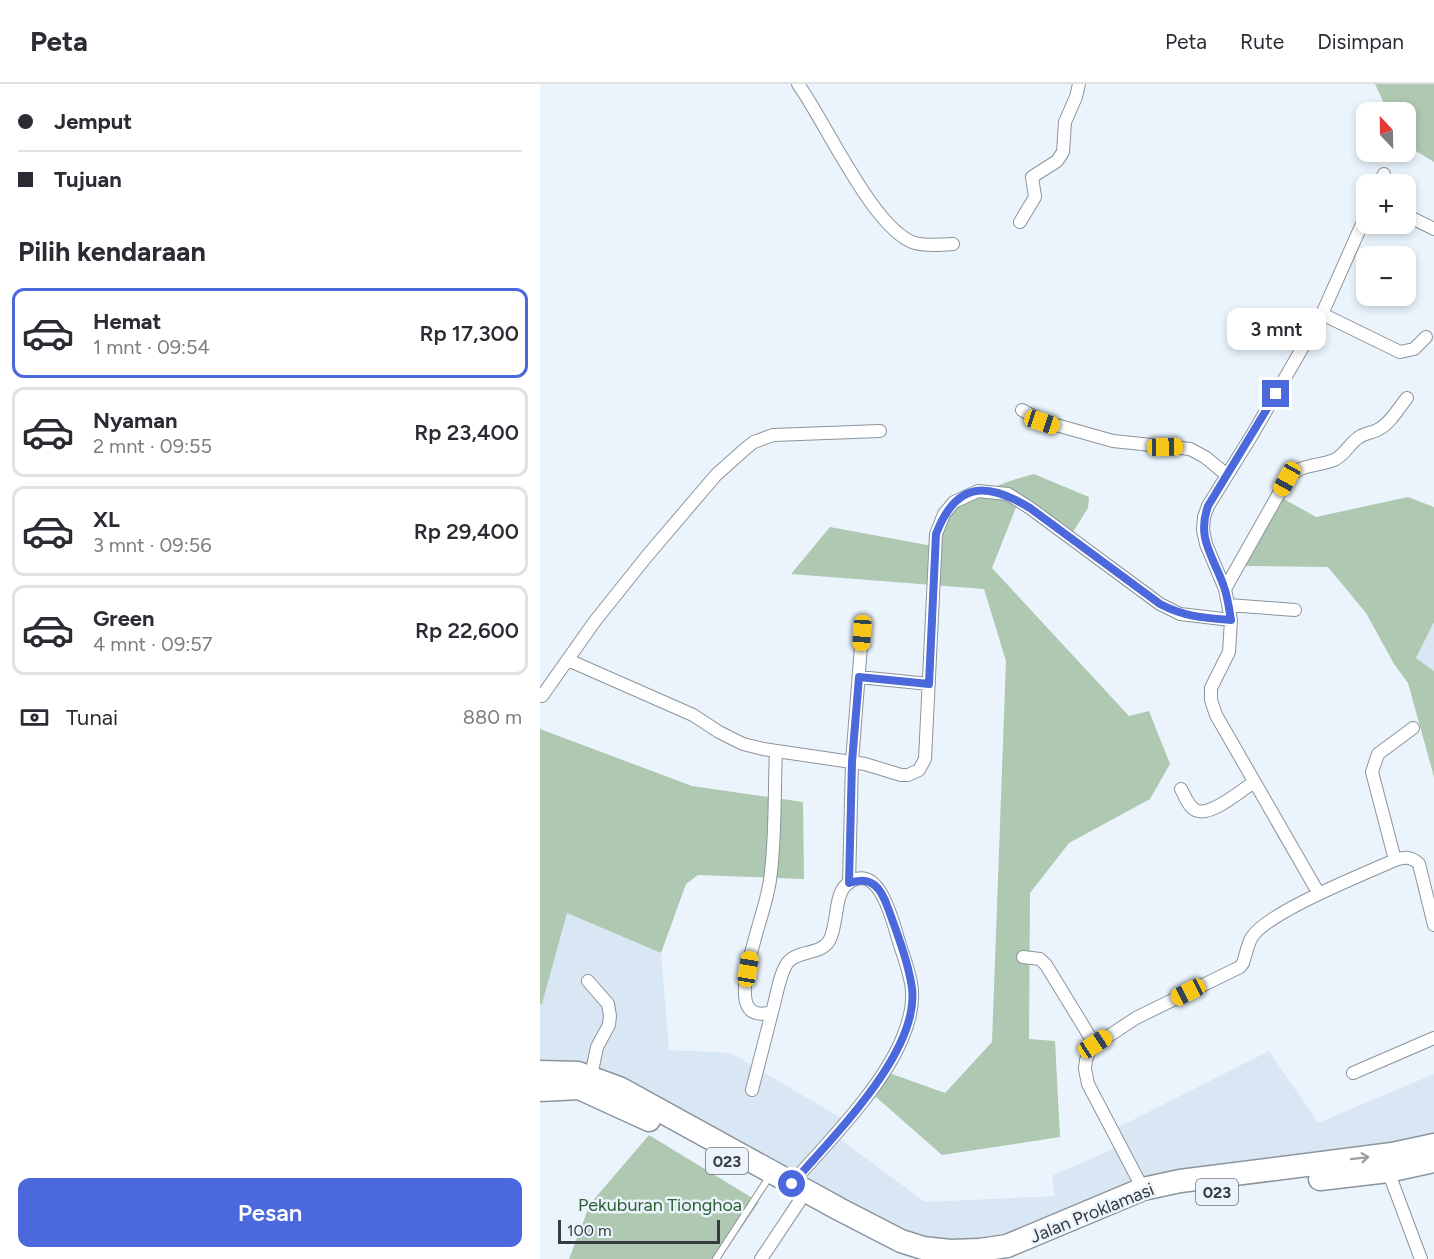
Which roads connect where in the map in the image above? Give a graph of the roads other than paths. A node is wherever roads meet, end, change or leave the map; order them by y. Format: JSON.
{"nodes":[{"id":1,"x":798,"y":84,"type":"edge"},
{"id":2,"x":1079,"y":84,"type":"edge"},
{"id":3,"x":1416,"y":220,"type":"edge"},
{"id":4,"x":1020,"y":222,"type":"dead end"},
{"id":5,"x":1434,"y":229,"type":"edge"},
{"id":6,"x":1358,"y":234,"type":"edge"},
{"id":7,"x":952,"y":244,"type":"dead end"},
{"id":8,"x":1323,"y":314,"type":"junction"},
{"id":9,"x":1426,"y":337,"type":"dead end"},
{"id":10,"x":1407,"y":398,"type":"dead end"},
{"id":11,"x":1022,"y":410,"type":"dead end"},
{"id":12,"x":880,"y":431,"type":"dead end"},
{"id":13,"x":1227,"y":475,"type":"junction"},
{"id":14,"x":1225,"y":590,"type":"junction"},
{"id":15,"x":1228,"y":605,"type":"junction"},
{"id":16,"x":1295,"y":610,"type":"dead end"},
{"id":17,"x":1231,"y":620,"type":"junction"},
{"id":18,"x":862,"y":633,"type":"dead end"},
{"id":19,"x":568,"y":660,"type":"junction"},
{"id":20,"x":859,"y":677,"type":"junction"},
{"id":21,"x":929,"y":684,"type":"junction"},
{"id":22,"x":541,"y":698,"type":"edge"},
{"id":23,"x":1413,"y":728,"type":"dead end"},
{"id":24,"x":776,"y":751,"type":"junction"},
{"id":25,"x":852,"y":762,"type":"junction"},
{"id":26,"x":1254,"y":782,"type":"junction"},
{"id":27,"x":1181,"y":789,"type":"dead end"},
{"id":28,"x":1395,"y":860,"type":"junction"},
{"id":29,"x":849,"y":883,"type":"junction"},
{"id":30,"x":1319,"y":894,"type":"junction"},
{"id":31,"x":1434,"y":925,"type":"edge"},
{"id":32,"x":1023,"y":957,"type":"dead end"},
{"id":33,"x":588,"y":981,"type":"dead end"},
{"id":34,"x":772,"y":1012,"type":"junction"},
{"id":35,"x":1434,"y":1038,"type":"edge"},
{"id":36,"x":1095,"y":1044,"type":"junction"},
{"id":37,"x":540,"y":1072,"type":"edge"},
{"id":38,"x":1353,"y":1073,"type":"dead end"},
{"id":39,"x":591,"y":1076,"type":"junction"},
{"id":40,"x":540,"y":1090,"type":"edge"},
{"id":41,"x":752,"y":1090,"type":"dead end"},
{"id":42,"x":1434,"y":1145,"type":"edge"},
{"id":43,"x":719,"y":1149,"type":"junction"},
{"id":44,"x":1434,"y":1161,"type":"edge"},
{"id":45,"x":1388,"y":1171,"type":"junction"},
{"id":46,"x":766,"y":1182,"type":"junction"},
{"id":47,"x":1224,"y":1183,"type":"junction"},
{"id":48,"x":1143,"y":1189,"type":"junction"},
{"id":49,"x":796,"y":1193,"type":"junction"},
{"id":50,"x":716,"y":1259,"type":"edge"},
{"id":51,"x":761,"y":1259,"type":"edge"},
{"id":52,"x":906,"y":1259,"type":"edge"},
{"id":53,"x":1010,"y":1259,"type":"edge"},
{"id":54,"x":1421,"y":1259,"type":"edge"}],
"edges":[{"from":1,"to":7,"type":"street"},
{"from":2,"to":4,"type":"street"},
{"from":3,"to":5,"type":"street"},
{"from":6,"to":8,"type":"street"},
{"from":8,"to":9,"type":"street"},
{"from":8,"to":13,"type":"street"},
{"from":10,"to":14,"type":"street"},
{"from":11,"to":13,"type":"street"},
{"from":12,"to":19,"type":"street"},
{"from":13,"to":14,"type":"street"},
{"from":14,"to":15,"type":"street"},
{"from":15,"to":16,"type":"street"},
{"from":15,"to":17,"type":"street"},
{"from":17,"to":21,"type":"street"},
{"from":17,"to":26,"type":"street"},
{"from":18,"to":20,"type":"street"},
{"from":19,"to":22,"type":"street"},
{"from":19,"to":24,"type":"street"},
{"from":20,"to":21,"type":"street"},
{"from":20,"to":25,"type":"street"},
{"from":21,"to":25,"type":"street"},
{"from":23,"to":28,"type":"street"},
{"from":24,"to":25,"type":"street"},
{"from":24,"to":34,"type":"street"},
{"from":25,"to":29,"type":"street"},
{"from":26,"to":27,"type":"street"},
{"from":26,"to":30,"type":"street"},
{"from":28,"to":30,"type":"street"},
{"from":28,"to":31,"type":"street"},
{"from":29,"to":34,"type":"street"},
{"from":29,"to":49,"type":"street"},
{"from":30,"to":36,"type":"street"},
{"from":32,"to":36,"type":"street"},
{"from":33,"to":39,"type":"street"},
{"from":34,"to":41,"type":"street"},
{"from":35,"to":38,"type":"street"},
{"from":36,"to":48,"type":"street"},
{"from":37,"to":39,"type":"highway","name":"Jalan Proklamasi","number":"023"},
{"from":39,"to":43,"type":"highway","name":"Jalan Proklamasi","number":"023"},
{"from":40,"to":43,"type":"highway","name":"Jalan Proklamasi","number":"023"},
{"from":47,"to":42,"type":"highway","name":"Jalan Proklamasi","number":"023","one_way":true},
{"from":43,"to":46,"type":"highway","name":"Jalan Proklamasi","number":"023"},
{"from":43,"to":49,"type":"highway","name":"Jalan Proklamasi","number":"023"},
{"from":44,"to":45,"type":"highway","name":"Jalan Proklamasi","number":"023"},
{"from":45,"to":47,"type":"highway","name":"Jalan Proklamasi","number":"023"},
{"from":45,"to":54,"type":"street"},
{"from":46,"to":49,"type":"highway","name":"Jalan Proklamasi","number":"023"},
{"from":46,"to":50,"type":"lane"},
{"from":47,"to":48,"type":"highway","name":"Jalan Proklamasi","number":"023"},
{"from":47,"to":53,"type":"highway","name":"Jalan Proklamasi","number":"023"},
{"from":48,"to":49,"type":"highway","name":"Jalan Proklamasi","number":"023"},
{"from":49,"to":51,"type":"street"},
{"from":49,"to":52,"type":"highway","name":"Jalan Proklamasi","number":"023"}]}
